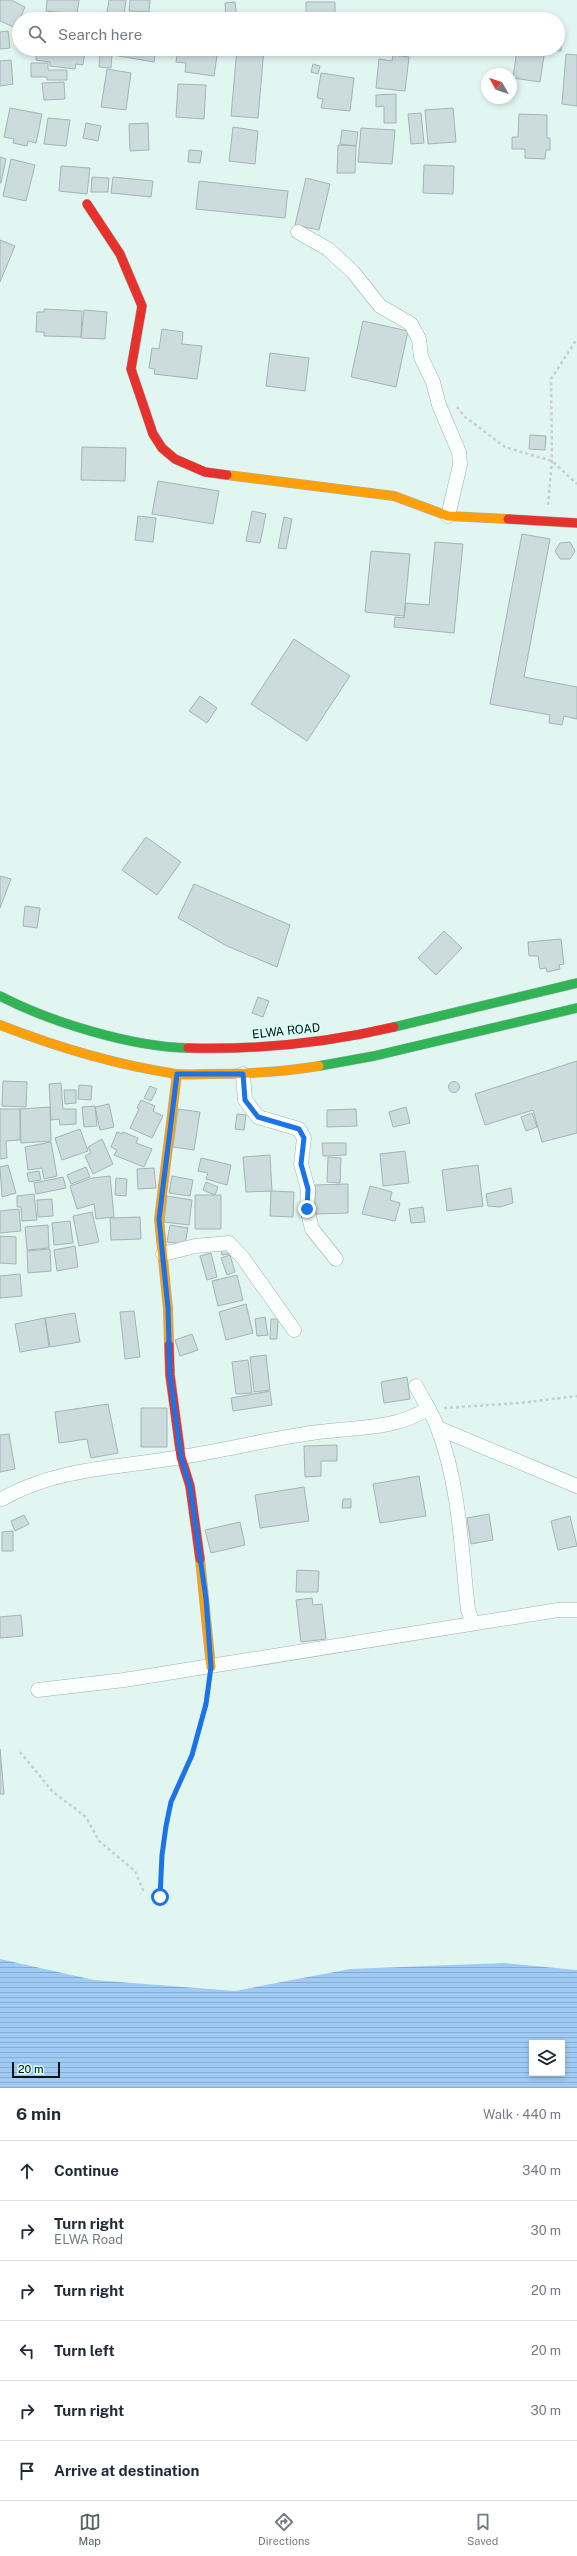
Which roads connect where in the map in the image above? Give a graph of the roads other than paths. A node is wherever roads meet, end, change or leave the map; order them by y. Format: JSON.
{"nodes":[{"id":1,"x":87,"y":204,"type":"dead end"},
{"id":2,"x":298,"y":232,"type":"dead end"},
{"id":3,"x":448,"y":516,"type":"junction"},
{"id":4,"x":577,"y":523,"type":"edge"},
{"id":5,"x":576,"y":982,"type":"edge"},
{"id":6,"x":0,"y":996,"type":"edge"},
{"id":7,"x":577,"y":1008,"type":"edge"},
{"id":8,"x":0,"y":1025,"type":"edge"},
{"id":9,"x":177,"y":1074,"type":"junction"},
{"id":10,"x":243,"y":1074,"type":"junction"},
{"id":11,"x":163,"y":1254,"type":"junction"},
{"id":12,"x":336,"y":1259,"type":"dead end"},
{"id":13,"x":294,"y":1330,"type":"dead end"},
{"id":14,"x":416,"y":1386,"type":"dead end"},
{"id":15,"x":427,"y":1409,"type":"junction"},
{"id":16,"x":438,"y":1428,"type":"junction"},
{"id":17,"x":181,"y":1457,"type":"junction"},
{"id":18,"x":577,"y":1486,"type":"edge"},
{"id":19,"x":2,"y":1499,"type":"dead end"},
{"id":20,"x":577,"y":1610,"type":"edge"},
{"id":21,"x":473,"y":1623,"type":"junction"},
{"id":22,"x":211,"y":1667,"type":"junction"},
{"id":23,"x":38,"y":1690,"type":"dead end"}],
"edges":[{"from":1,"to":3,"type":"street"},
{"from":2,"to":3,"type":"street"},
{"from":3,"to":4,"type":"street"},
{"from":5,"to":6,"type":"street","name":"ELWA ROAD"},
{"from":7,"to":10,"type":"street"},
{"from":8,"to":9,"type":"street"},
{"from":9,"to":10,"type":"street"},
{"from":9,"to":11,"type":"street"},
{"from":10,"to":12,"type":"street"},
{"from":11,"to":13,"type":"street"},
{"from":11,"to":17,"type":"street"},
{"from":14,"to":15,"type":"street"},
{"from":15,"to":16,"type":"street"},
{"from":15,"to":17,"type":"street"},
{"from":16,"to":18,"type":"street"},
{"from":16,"to":21,"type":"street"},
{"from":17,"to":19,"type":"street"},
{"from":17,"to":22,"type":"street"},
{"from":20,"to":21,"type":"street"},
{"from":21,"to":22,"type":"street"},
{"from":22,"to":23,"type":"street"}]}
